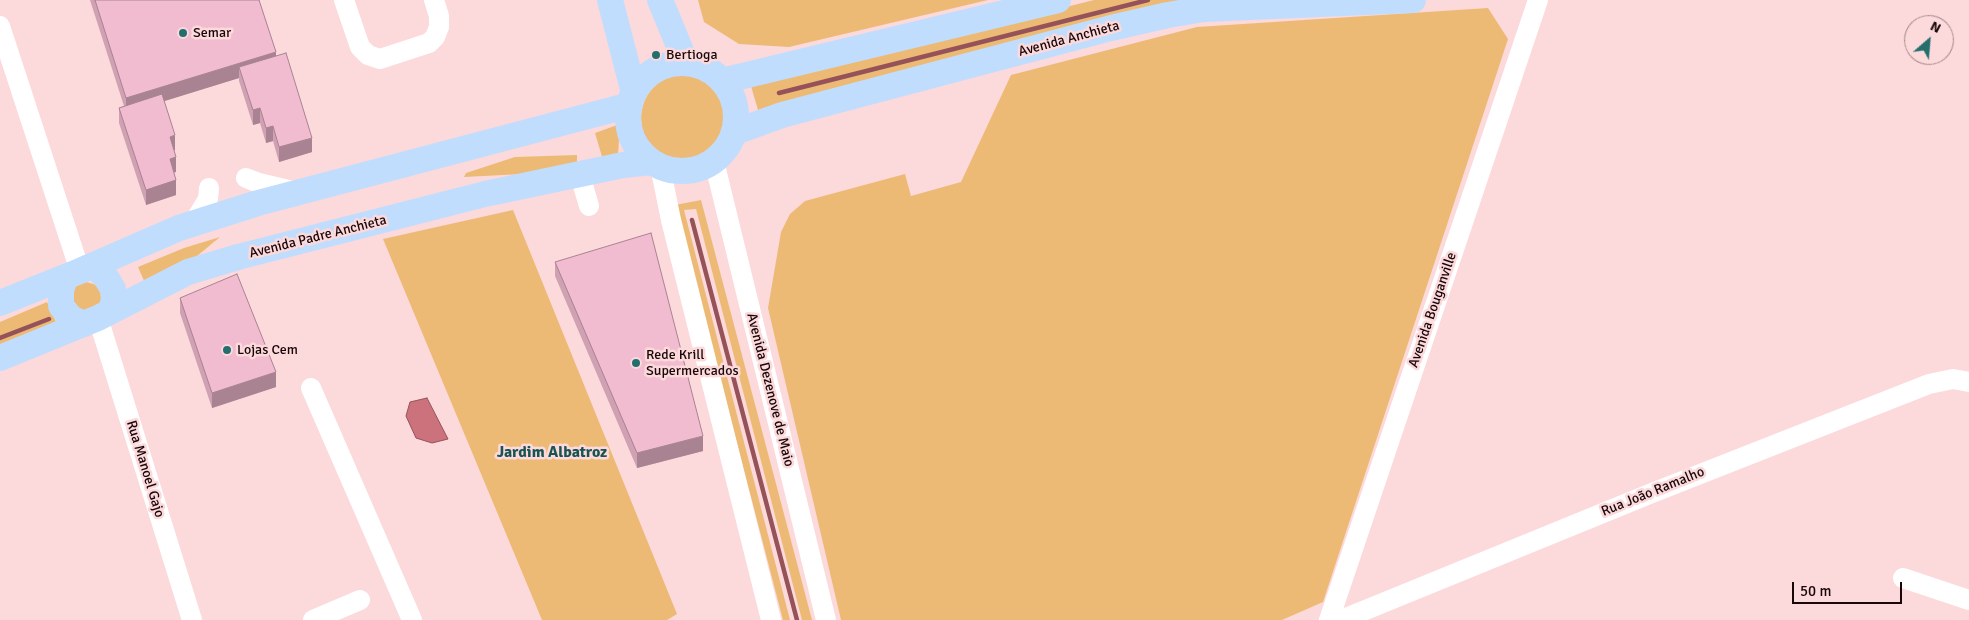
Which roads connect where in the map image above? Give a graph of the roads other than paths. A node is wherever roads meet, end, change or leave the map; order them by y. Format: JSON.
{"nodes":[{"id":1,"x":344,"y":0,"type":"edge"},
{"id":2,"x":434,"y":0,"type":"edge"},
{"id":3,"x":610,"y":0,"type":"edge"},
{"id":4,"x":660,"y":0,"type":"edge"},
{"id":5,"x":1058,"y":0,"type":"edge"},
{"id":6,"x":1413,"y":0,"type":"edge"},
{"id":7,"x":1538,"y":0,"type":"edge"},
{"id":8,"x":0,"y":26,"type":"edge"},
{"id":9,"x":686,"y":63,"type":"junction"},
{"id":10,"x":722,"y":81,"type":"junction"},
{"id":11,"x":632,"y":99,"type":"junction"},
{"id":12,"x":735,"y":132,"type":"junction"},
{"id":13,"x":714,"y":161,"type":"junction"},
{"id":14,"x":656,"y":164,"type":"junction"},
{"id":15,"x":580,"y":175,"type":"junction"},
{"id":16,"x":246,"y":178,"type":"dead end"},
{"id":17,"x":209,"y":188,"type":"dead end"},
{"id":18,"x":297,"y":192,"type":"junction"},
{"id":19,"x":589,"y":206,"type":"dead end"},
{"id":20,"x":193,"y":224,"type":"junction"},
{"id":21,"x":79,"y":271,"type":"junction"},
{"id":22,"x":0,"y":303,"type":"edge"},
{"id":23,"x":97,"y":318,"type":"junction"},
{"id":24,"x":0,"y":358,"type":"edge"},
{"id":25,"x":1969,"y":382,"type":"edge"},
{"id":26,"x":311,"y":388,"type":"dead end"},
{"id":27,"x":1903,"y":578,"type":"dead end"},
{"id":28,"x":360,"y":600,"type":"dead end"},
{"id":29,"x":1969,"y":600,"type":"edge"},
{"id":30,"x":192,"y":620,"type":"edge"},
{"id":31,"x":314,"y":620,"type":"edge"},
{"id":32,"x":412,"y":620,"type":"edge"},
{"id":33,"x":771,"y":620,"type":"edge"},
{"id":34,"x":826,"y":620,"type":"edge"},
{"id":35,"x":1329,"y":620,"type":"edge"},
{"id":36,"x":1341,"y":620,"type":"edge"}],
"edges":[{"from":1,"to":2,"type":"street"},
{"from":3,"to":11,"type":"main road"},
{"from":4,"to":9,"type":"main road"},
{"from":5,"to":10,"type":"main road"},
{"from":6,"to":12,"type":"main road","name":"Avenida Anchieta"},
{"from":7,"to":35,"type":"street","name":"Avenida Bouganville"},
{"from":8,"to":21,"type":"street"},
{"from":9,"to":10,"type":"main road"},
{"from":9,"to":11,"type":"main road"},
{"from":10,"to":12,"type":"main road"},
{"from":11,"to":14,"type":"main road"},
{"from":11,"to":18,"type":"main road"},
{"from":12,"to":13,"type":"main road"},
{"from":13,"to":14,"type":"main road"},
{"from":13,"to":34,"type":"street","name":"Avenida Dezenove de Maio"},
{"from":14,"to":15,"type":"main road","name":"Avenida Padre Anchieta"},
{"from":14,"to":33,"type":"street"},
{"from":15,"to":19,"type":"street"},
{"from":15,"to":23,"type":"main road","name":"Avenida Padre Anchieta"},
{"from":16,"to":18,"type":"street"},
{"from":17,"to":20,"type":"street"},
{"from":18,"to":20,"type":"main road"},
{"from":20,"to":21,"type":"main road"},
{"from":21,"to":22,"type":"main road"},
{"from":21,"to":23,"type":"main road"},
{"from":21,"to":23,"type":"main road"},
{"from":23,"to":24,"type":"main road","name":"Avenida Padre Anchieta"},
{"from":23,"to":30,"type":"street","name":"Rua Manoel Gajo"},
{"from":25,"to":36,"type":"street","name":"Rua João Ramalho"},
{"from":26,"to":32,"type":"street"},
{"from":27,"to":29,"type":"street"},
{"from":28,"to":31,"type":"street"}]}
